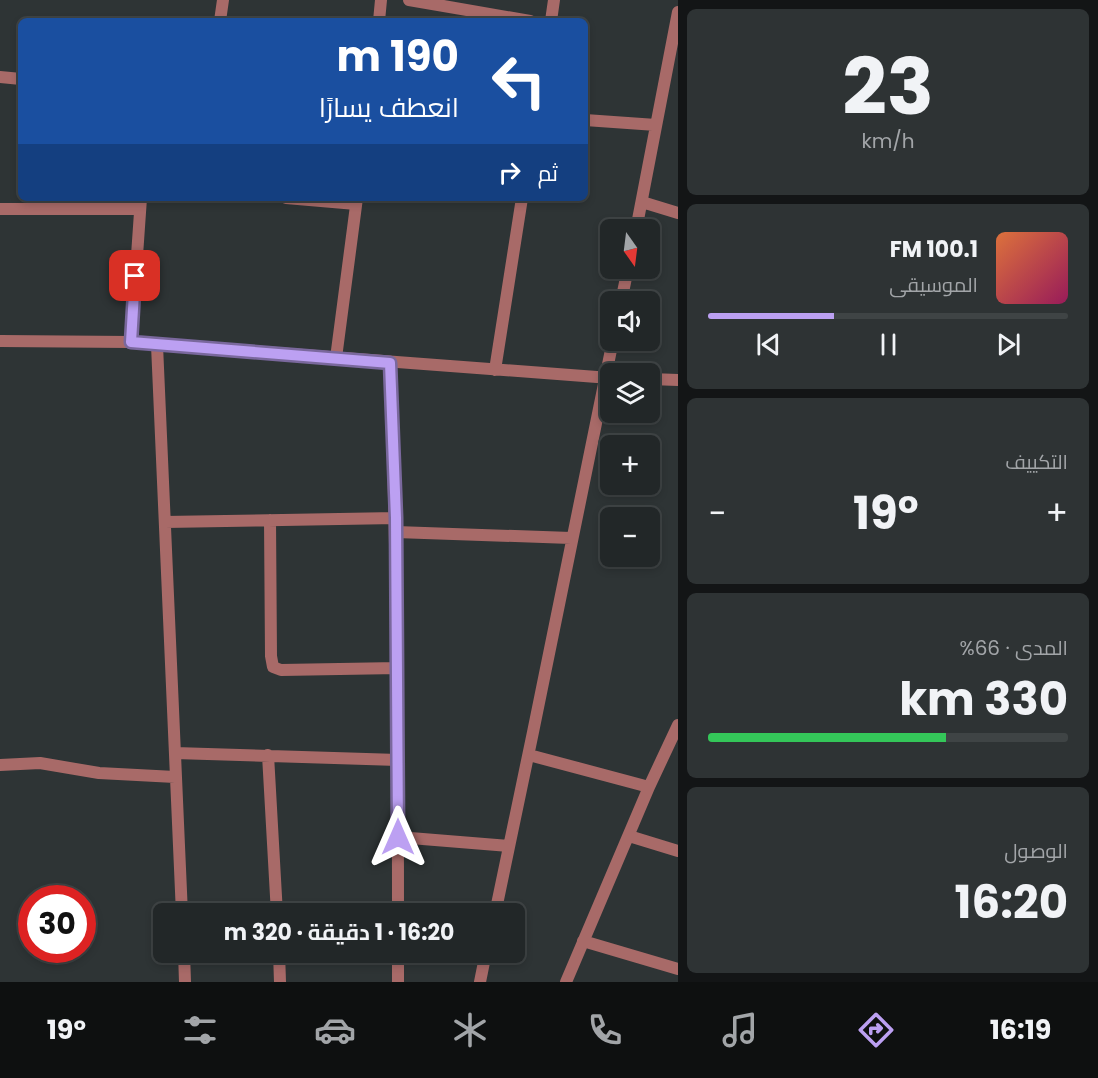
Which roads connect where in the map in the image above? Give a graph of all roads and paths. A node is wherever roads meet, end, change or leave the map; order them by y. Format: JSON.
{"nodes":[{"id":1,"x":223,"y":0,"type":"edge"},
{"id":2,"x":381,"y":0,"type":"edge"},
{"id":3,"x":409,"y":0,"type":"edge"},
{"id":4,"x":554,"y":0,"type":"edge"},
{"id":5,"x":678,"y":12,"type":"edge"},
{"id":6,"x":220,"y":18,"type":"edge"},
{"id":7,"x":379,"y":18,"type":"edge"},
{"id":8,"x":513,"y":18,"type":"edge"},
{"id":9,"x":551,"y":18,"type":"edge"},
{"id":10,"x":673,"y":74,"type":"edge"},
{"id":11,"x":0,"y":77,"type":"edge"},
{"id":12,"x":18,"y":79,"type":"edge"},
{"id":13,"x":588,"y":120,"type":"edge"},
{"id":14,"x":656,"y":125,"type":"junction"},
{"id":15,"x":356,"y":201,"type":"edge"},
{"id":16,"x":522,"y":201,"type":"edge"},
{"id":17,"x":642,"y":202,"type":"junction"},
{"id":18,"x":141,"y":203,"type":"edge"},
{"id":19,"x":0,"y":209,"type":"edge"},
{"id":20,"x":678,"y":213,"type":"edge"},
{"id":21,"x":638,"y":219,"type":"edge"},
{"id":22,"x":0,"y":341,"type":"edge"},
{"id":23,"x":131,"y":342,"type":"junction"},
{"id":24,"x":157,"y":345,"type":"junction"},
{"id":25,"x":336,"y":358,"type":"junction"},
{"id":26,"x":390,"y":363,"type":"junction"},
{"id":27,"x":495,"y":370,"type":"junction"},
{"id":28,"x":600,"y":377,"type":"edge"},
{"id":29,"x":660,"y":379,"type":"edge"},
{"id":30,"x":678,"y":380,"type":"edge"},
{"id":31,"x":600,"y":413,"type":"edge"},
{"id":32,"x":396,"y":518,"type":"junction"},
{"id":33,"x":270,"y":520,"type":"junction"},
{"id":34,"x":165,"y":522,"type":"junction"},
{"id":35,"x":396,"y":532,"type":"junction"},
{"id":36,"x":571,"y":538,"type":"junction"},
{"id":37,"x":398,"y":668,"type":"junction"},
{"id":38,"x":678,"y":725,"type":"edge"},
{"id":39,"x":175,"y":753,"type":"junction"},
{"id":40,"x":268,"y":755,"type":"junction"},
{"id":41,"x":529,"y":755,"type":"junction"},
{"id":42,"x":398,"y":760,"type":"junction"},
{"id":43,"x":0,"y":765,"type":"edge"},
{"id":44,"x":175,"y":777,"type":"junction"},
{"id":45,"x":649,"y":787,"type":"junction"},
{"id":46,"x":628,"y":836,"type":"junction"},
{"id":47,"x":398,"y":837,"type":"junction"},
{"id":48,"x":509,"y":846,"type":"junction"},
{"id":49,"x":678,"y":851,"type":"edge"},
{"id":50,"x":181,"y":903,"type":"edge"},
{"id":51,"x":276,"y":903,"type":"edge"},
{"id":52,"x":398,"y":903,"type":"edge"},
{"id":53,"x":497,"y":903,"type":"edge"},
{"id":54,"x":583,"y":941,"type":"junction"},
{"id":55,"x":184,"y":963,"type":"edge"},
{"id":56,"x":279,"y":963,"type":"edge"},
{"id":57,"x":398,"y":963,"type":"edge"},
{"id":58,"x":484,"y":963,"type":"edge"},
{"id":59,"x":678,"y":969,"type":"edge"},
{"id":60,"x":185,"y":982,"type":"edge"},
{"id":61,"x":280,"y":982,"type":"edge"},
{"id":62,"x":398,"y":982,"type":"edge"},
{"id":63,"x":480,"y":982,"type":"edge"},
{"id":64,"x":566,"y":982,"type":"edge"}],
"edges":[{"from":1,"to":6,"type":"street"},
{"from":2,"to":7,"type":"street"},
{"from":3,"to":8,"type":"street"},
{"from":4,"to":9,"type":"street"},
{"from":5,"to":10,"type":"street"},
{"from":10,"to":14,"type":"street"},
{"from":11,"to":12,"type":"street"},
{"from":13,"to":14,"type":"street"},
{"from":14,"to":17,"type":"street"},
{"from":15,"to":25,"type":"street"},
{"from":16,"to":27,"type":"street"},
{"from":17,"to":20,"type":"street"},
{"from":17,"to":21,"type":"street"},
{"from":18,"to":19,"type":"street"},
{"from":18,"to":23,"type":"street"},
{"from":22,"to":23,"type":"street"},
{"from":23,"to":24,"type":"street"},
{"from":24,"to":25,"type":"street"},
{"from":24,"to":34,"type":"street"},
{"from":25,"to":26,"type":"street"},
{"from":26,"to":27,"type":"street"},
{"from":26,"to":32,"type":"street"},
{"from":27,"to":28,"type":"street"},
{"from":29,"to":30,"type":"street"},
{"from":31,"to":36,"type":"street"},
{"from":32,"to":33,"type":"street"},
{"from":32,"to":35,"type":"street"},
{"from":33,"to":34,"type":"street"},
{"from":33,"to":37,"type":"street"},
{"from":34,"to":39,"type":"street"},
{"from":35,"to":36,"type":"street"},
{"from":35,"to":37,"type":"street"},
{"from":36,"to":41,"type":"street"},
{"from":37,"to":42,"type":"street"},
{"from":38,"to":45,"type":"street"},
{"from":39,"to":40,"type":"street"},
{"from":39,"to":44,"type":"street"},
{"from":40,"to":42,"type":"street"},
{"from":40,"to":51,"type":"street"},
{"from":41,"to":45,"type":"street"},
{"from":41,"to":48,"type":"street"},
{"from":42,"to":47,"type":"street"},
{"from":43,"to":44,"type":"street"},
{"from":44,"to":50,"type":"street"},
{"from":45,"to":46,"type":"street"},
{"from":46,"to":49,"type":"street"},
{"from":46,"to":54,"type":"street"},
{"from":47,"to":48,"type":"street"},
{"from":47,"to":52,"type":"street"},
{"from":48,"to":53,"type":"street"},
{"from":54,"to":59,"type":"street"},
{"from":54,"to":64,"type":"street"},
{"from":55,"to":60,"type":"street"},
{"from":56,"to":61,"type":"street"},
{"from":57,"to":62,"type":"street"},
{"from":58,"to":63,"type":"street"}]}
